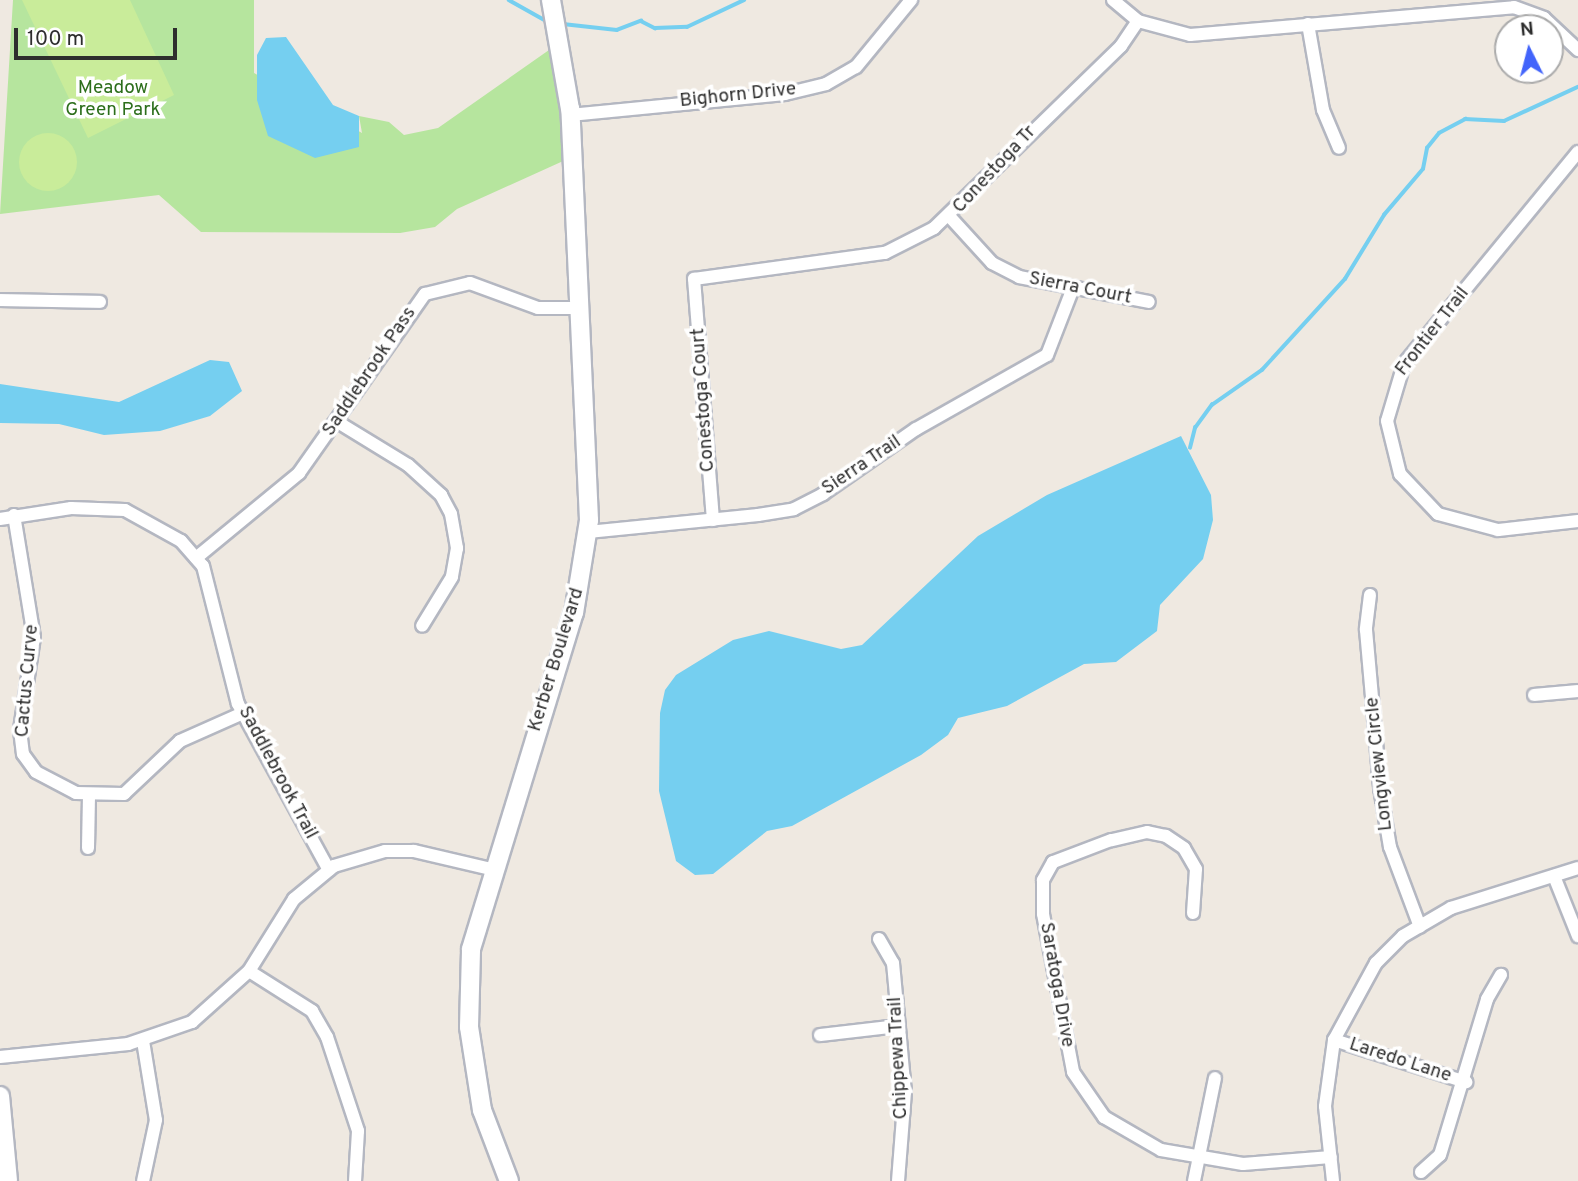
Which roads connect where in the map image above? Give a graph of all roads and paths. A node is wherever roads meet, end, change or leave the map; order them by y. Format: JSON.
{"nodes":[{"id":1,"x":551,"y":0,"type":"edge"},
{"id":2,"x":911,"y":0,"type":"edge"},
{"id":3,"x":1113,"y":0,"type":"edge"},
{"id":4,"x":1138,"y":21,"type":"junction"},
{"id":5,"x":1308,"y":24,"type":"junction"},
{"id":6,"x":1578,"y":50,"type":"edge"},
{"id":7,"x":570,"y":115,"type":"junction"},
{"id":8,"x":1339,"y":148,"type":"dead end"},
{"id":9,"x":1578,"y":152,"type":"edge"},
{"id":10,"x":950,"y":218,"type":"junction"},
{"id":11,"x":694,"y":279,"type":"joint"},
{"id":12,"x":1073,"y":288,"type":"junction"},
{"id":13,"x":0,"y":300,"type":"edge"},
{"id":14,"x":100,"y":302,"type":"dead end"},
{"id":15,"x":1149,"y":302,"type":"dead end"},
{"id":16,"x":580,"y":308,"type":"junction"},
{"id":17,"x":336,"y":421,"type":"junction"},
{"id":18,"x":14,"y":515,"type":"junction"},
{"id":19,"x":0,"y":519,"type":"edge"},
{"id":20,"x":713,"y":520,"type":"junction"},
{"id":21,"x":1578,"y":521,"type":"edge"},
{"id":22,"x":587,"y":532,"type":"junction"},
{"id":23,"x":196,"y":558,"type":"junction"},
{"id":24,"x":1370,"y":595,"type":"dead end"},
{"id":25,"x":422,"y":626,"type":"dead end"},
{"id":26,"x":1578,"y":691,"type":"edge"},
{"id":27,"x":1534,"y":695,"type":"dead end"},
{"id":28,"x":243,"y":713,"type":"junction"},
{"id":29,"x":89,"y":796,"type":"junction"},
{"id":30,"x":88,"y":848,"type":"dead end"},
{"id":31,"x":1578,"y":868,"type":"edge"},
{"id":32,"x":491,"y":869,"type":"junction"},
{"id":33,"x":329,"y":870,"type":"junction"},
{"id":34,"x":1554,"y":876,"type":"junction"},
{"id":35,"x":1193,"y":913,"type":"dead end"},
{"id":36,"x":1420,"y":927,"type":"junction"},
{"id":37,"x":1578,"y":936,"type":"edge"},
{"id":38,"x":879,"y":939,"type":"dead end"},
{"id":39,"x":249,"y":971,"type":"junction"},
{"id":40,"x":1501,"y":975,"type":"dead end"},
{"id":41,"x":898,"y":1026,"type":"junction"},
{"id":42,"x":820,"y":1035,"type":"dead end"},
{"id":43,"x":1334,"y":1040,"type":"junction"},
{"id":44,"x":143,"y":1041,"type":"junction"},
{"id":45,"x":0,"y":1056,"type":"edge"},
{"id":46,"x":1215,"y":1078,"type":"dead end"},
{"id":47,"x":1465,"y":1082,"type":"junction"},
{"id":48,"x":0,"y":1096,"type":"edge"},
{"id":49,"x":1331,"y":1157,"type":"junction"},
{"id":50,"x":1199,"y":1158,"type":"junction"},
{"id":51,"x":1421,"y":1172,"type":"dead end"},
{"id":52,"x":8,"y":1181,"type":"edge"},
{"id":53,"x":143,"y":1181,"type":"edge"},
{"id":54,"x":355,"y":1181,"type":"edge"},
{"id":55,"x":509,"y":1181,"type":"edge"},
{"id":56,"x":898,"y":1181,"type":"edge"},
{"id":57,"x":1195,"y":1181,"type":"edge"},
{"id":58,"x":1333,"y":1181,"type":"edge"}],
"edges":[{"from":1,"to":7,"type":"street","name":"Kerber Boulevard"},
{"from":2,"to":7,"type":"street","name":"Bighorn Drive"},
{"from":3,"to":4,"type":"street"},
{"from":4,"to":5,"type":"street"},
{"from":4,"to":10,"type":"street","name":"Conestoga Tr"},
{"from":5,"to":6,"type":"street"},
{"from":5,"to":8,"type":"street"},
{"from":7,"to":16,"type":"street","name":"Kerber Boulevard"},
{"from":9,"to":21,"type":"street","name":"Frontier Trail"},
{"from":10,"to":11,"type":"street","name":"Conestoga Tr"},
{"from":10,"to":12,"type":"street","name":"Sierra Court"},
{"from":11,"to":20,"type":"street","name":"Conestoga Court"},
{"from":12,"to":15,"type":"street","name":"Sierra Court"},
{"from":12,"to":20,"type":"street","name":"Sierra Trail"},
{"from":13,"to":14,"type":"street"},
{"from":16,"to":17,"type":"street","name":"Saddlebrook Pass"},
{"from":16,"to":22,"type":"street","name":"Kerber Boulevard"},
{"from":17,"to":23,"type":"street","name":"Saddlebrook Pass"},
{"from":17,"to":25,"type":"street"},
{"from":18,"to":19,"type":"street","name":"Saddlebrook Trail"},
{"from":18,"to":23,"type":"street","name":"Saddlebrook Trail"},
{"from":18,"to":29,"type":"street","name":"Cactus Curve"},
{"from":20,"to":22,"type":"street","name":"Sierra Trail"},
{"from":22,"to":32,"type":"street","name":"Kerber Boulevard"},
{"from":23,"to":28,"type":"street","name":"Saddlebrook Trail"},
{"from":24,"to":36,"type":"street","name":"Longview Circle"},
{"from":26,"to":27,"type":"street"},
{"from":28,"to":29,"type":"street","name":"Cactus Curve"},
{"from":28,"to":33,"type":"street","name":"Saddlebrook Trail"},
{"from":29,"to":30,"type":"street"},
{"from":31,"to":34,"type":"street"},
{"from":32,"to":33,"type":"street"},
{"from":32,"to":55,"type":"street","name":"Kerber Boulevard"},
{"from":33,"to":39,"type":"street"},
{"from":34,"to":36,"type":"street"},
{"from":34,"to":37,"type":"street"},
{"from":35,"to":50,"type":"street","name":"Saratoga Drive"},
{"from":36,"to":43,"type":"street"},
{"from":38,"to":41,"type":"street","name":"Chippewa Trail"},
{"from":39,"to":44,"type":"street"},
{"from":39,"to":54,"type":"street"},
{"from":40,"to":47,"type":"street","name":"Laredo Lane"},
{"from":41,"to":42,"type":"street"},
{"from":41,"to":56,"type":"street","name":"Chippewa Trail"},
{"from":43,"to":47,"type":"street","name":"Laredo Lane"},
{"from":43,"to":49,"type":"street"},
{"from":44,"to":45,"type":"street"},
{"from":44,"to":53,"type":"street"},
{"from":46,"to":50,"type":"street"},
{"from":47,"to":51,"type":"street","name":"Laredo Lane"},
{"from":48,"to":52,"type":"street"},
{"from":49,"to":50,"type":"street","name":"Saratoga Drive"},
{"from":49,"to":58,"type":"street"},
{"from":50,"to":57,"type":"street"}]}
